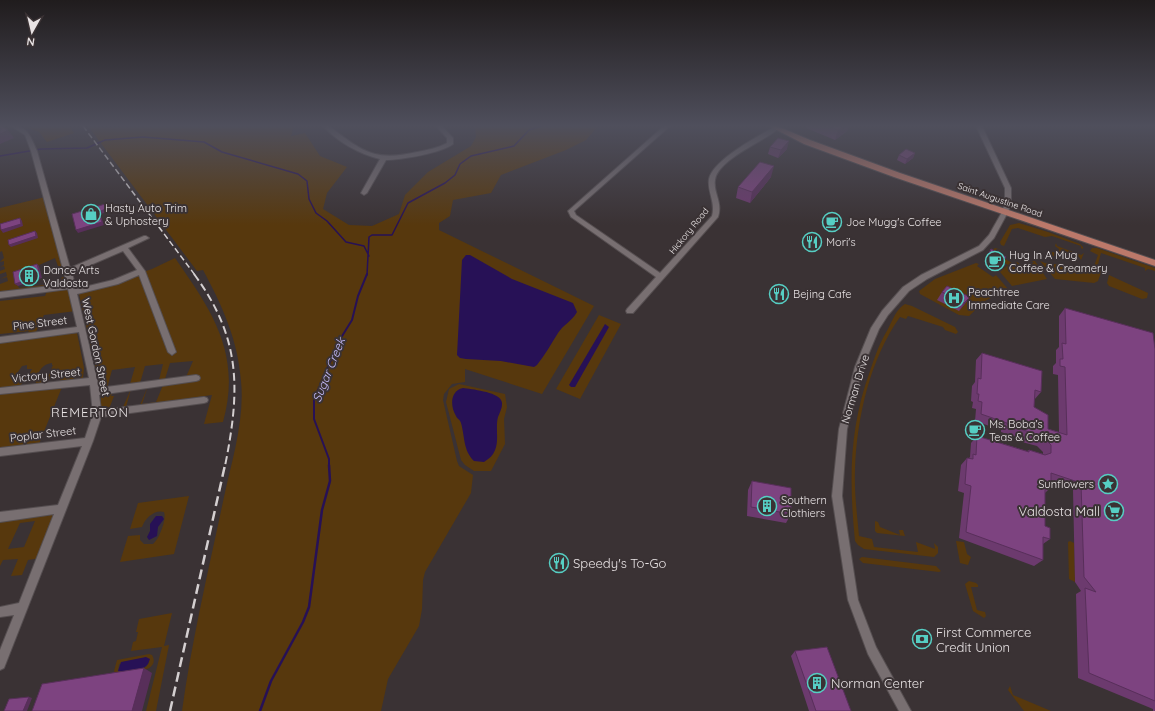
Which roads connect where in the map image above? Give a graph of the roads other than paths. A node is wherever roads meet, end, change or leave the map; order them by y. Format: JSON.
{"nodes":[{"id":1,"x":36,"y":159,"type":"edge"},
{"id":2,"x":383,"y":159,"type":"edge"},
{"id":3,"x":629,"y":159,"type":"edge"},
{"id":4,"x":729,"y":159,"type":"edge"},
{"id":5,"x":854,"y":159,"type":"edge"},
{"id":6,"x":995,"y":159,"type":"edge"},
{"id":7,"x":364,"y":193,"type":"dead end"},
{"id":8,"x":1005,"y":212,"type":"junction"},
{"id":9,"x":1033,"y":222,"type":"junction"},
{"id":10,"x":146,"y":238,"type":"dead end"},
{"id":11,"x":1087,"y":247,"type":"dead end"},
{"id":12,"x":124,"y":248,"type":"junction"},
{"id":13,"x":1155,"y":263,"type":"edge"},
{"id":14,"x":141,"y":271,"type":"junction"},
{"id":15,"x":68,"y":272,"type":"junction"},
{"id":16,"x":661,"y":277,"type":"junction"},
{"id":17,"x":73,"y":289,"type":"junction"},
{"id":18,"x":0,"y":294,"type":"edge"},
{"id":19,"x":630,"y":311,"type":"dead end"},
{"id":20,"x":82,"y":329,"type":"junction"},
{"id":21,"x":0,"y":340,"type":"edge"},
{"id":22,"x":172,"y":352,"type":"dead end"},
{"id":23,"x":196,"y":378,"type":"dead end"},
{"id":24,"x":94,"y":381,"type":"junction"},
{"id":25,"x":0,"y":391,"type":"edge"},
{"id":26,"x":96,"y":392,"type":"junction"},
{"id":27,"x":204,"y":400,"type":"dead end"},
{"id":28,"x":97,"y":414,"type":"junction"},
{"id":29,"x":89,"y":441,"type":"junction"},
{"id":30,"x":0,"y":452,"type":"edge"},
{"id":31,"x":62,"y":509,"type":"junction"},
{"id":32,"x":0,"y":517,"type":"edge"},
{"id":33,"x":23,"y":608,"type":"junction"},
{"id":34,"x":0,"y":612,"type":"edge"},
{"id":35,"x":0,"y":664,"type":"edge"},
{"id":36,"x":905,"y":711,"type":"edge"}],
"edges":[{"from":1,"to":15,"type":"street","name":"West Gordon Street"},
{"from":2,"to":7,"type":"street"},
{"from":3,"to":16,"type":"street"},
{"from":4,"to":16,"type":"street","name":"Hickory Road"},
{"from":5,"to":8,"type":"main road","name":"Saint Augustine Road"},
{"from":6,"to":8,"type":"street","name":"Norman Drive"},
{"from":8,"to":9,"type":"main road","name":"Saint Augustine Road"},
{"from":8,"to":36,"type":"street","name":"Norman Drive"},
{"from":9,"to":11,"type":"main road"},
{"from":9,"to":13,"type":"main road","name":"Saint Augustine Road"},
{"from":10,"to":12,"type":"street"},
{"from":12,"to":14,"type":"street"},
{"from":12,"to":15,"type":"street"},
{"from":14,"to":17,"type":"street"},
{"from":14,"to":22,"type":"street"},
{"from":15,"to":17,"type":"street","name":"West Gordon Street"},
{"from":16,"to":19,"type":"street","name":"Hickory Road"},
{"from":17,"to":18,"type":"street"},
{"from":17,"to":20,"type":"street","name":"West Gordon Street"},
{"from":20,"to":21,"type":"street","name":"Pine Street"},
{"from":20,"to":24,"type":"street","name":"West Gordon Street"},
{"from":23,"to":26,"type":"street"},
{"from":24,"to":25,"type":"street","name":"Victory Street"},
{"from":24,"to":26,"type":"street","name":"West Gordon Street"},
{"from":26,"to":28,"type":"street","name":"West Gordon Street"},
{"from":27,"to":28,"type":"street"},
{"from":28,"to":29,"type":"street","name":"West Gordon Street"},
{"from":29,"to":30,"type":"street","name":"Poplar Street"},
{"from":29,"to":31,"type":"street","name":"West Gordon Street"},
{"from":31,"to":32,"type":"street"},
{"from":31,"to":33,"type":"street","name":"West Gordon Street"},
{"from":33,"to":34,"type":"street"},
{"from":33,"to":35,"type":"street","name":"West Gordon Street"}]}
